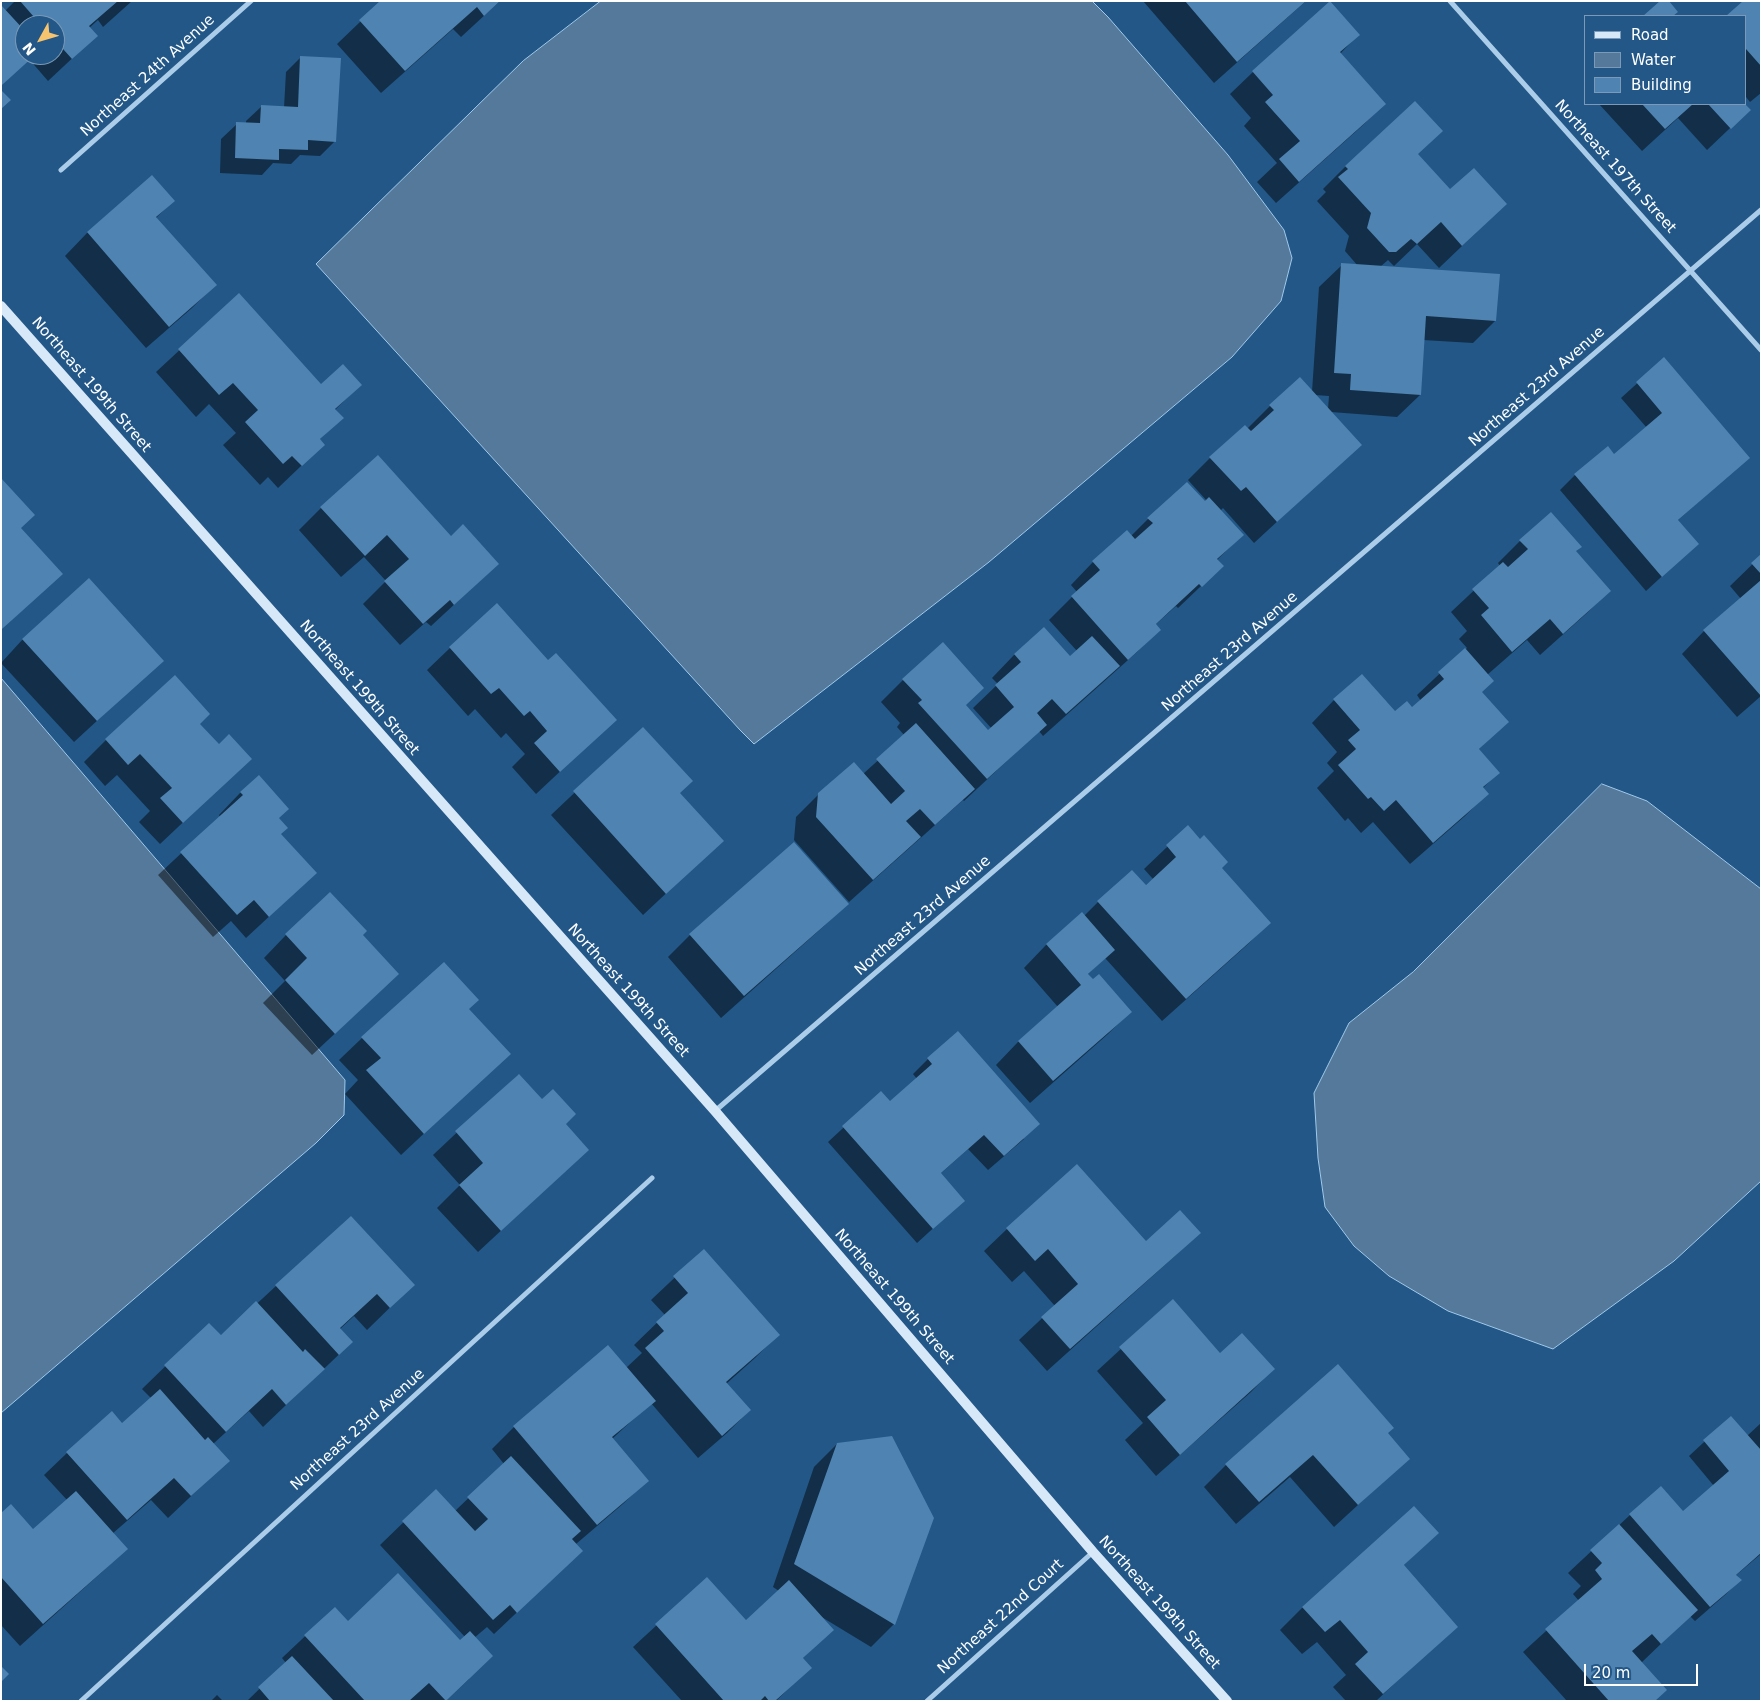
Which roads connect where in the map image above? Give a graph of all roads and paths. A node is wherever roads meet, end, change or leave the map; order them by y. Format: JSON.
{"nodes":[{"id":1,"x":251,"y":1,"type":"edge"},
{"id":2,"x":1450,"y":1,"type":"edge"},
{"id":3,"x":62,"y":170,"type":"dead end"},
{"id":4,"x":1761,"y":210,"type":"edge"},
{"id":5,"x":1691,"y":271,"type":"junction"},
{"id":6,"x":1,"y":306,"type":"edge"},
{"id":7,"x":1761,"y":350,"type":"edge"},
{"id":8,"x":715,"y":1111,"type":"junction"},
{"id":9,"x":652,"y":1178,"type":"dead end"},
{"id":10,"x":1093,"y":1552,"type":"junction"},
{"id":11,"x":81,"y":1701,"type":"edge"},
{"id":12,"x":927,"y":1701,"type":"edge"},
{"id":13,"x":1227,"y":1701,"type":"edge"}],
"edges":[{"from":1,"to":3,"type":"street","name":"Northeast 24th Avenue"},
{"from":2,"to":5,"type":"street","name":"Northeast 197th Street"},
{"from":4,"to":5,"type":"street","name":"Northeast 23rd Avenue"},
{"from":5,"to":7,"type":"street","name":"Northeast 197th Street"},
{"from":5,"to":8,"type":"street","name":"Northeast 23rd Avenue"},
{"from":6,"to":8,"type":"street","name":"Northeast 199th Street"},
{"from":8,"to":10,"type":"street","name":"Northeast 199th Street"},
{"from":9,"to":11,"type":"street","name":"Northeast 23rd Avenue"},
{"from":10,"to":12,"type":"street","name":"Northeast 22nd Court"},
{"from":10,"to":13,"type":"street","name":"Northeast 199th Street"}]}
